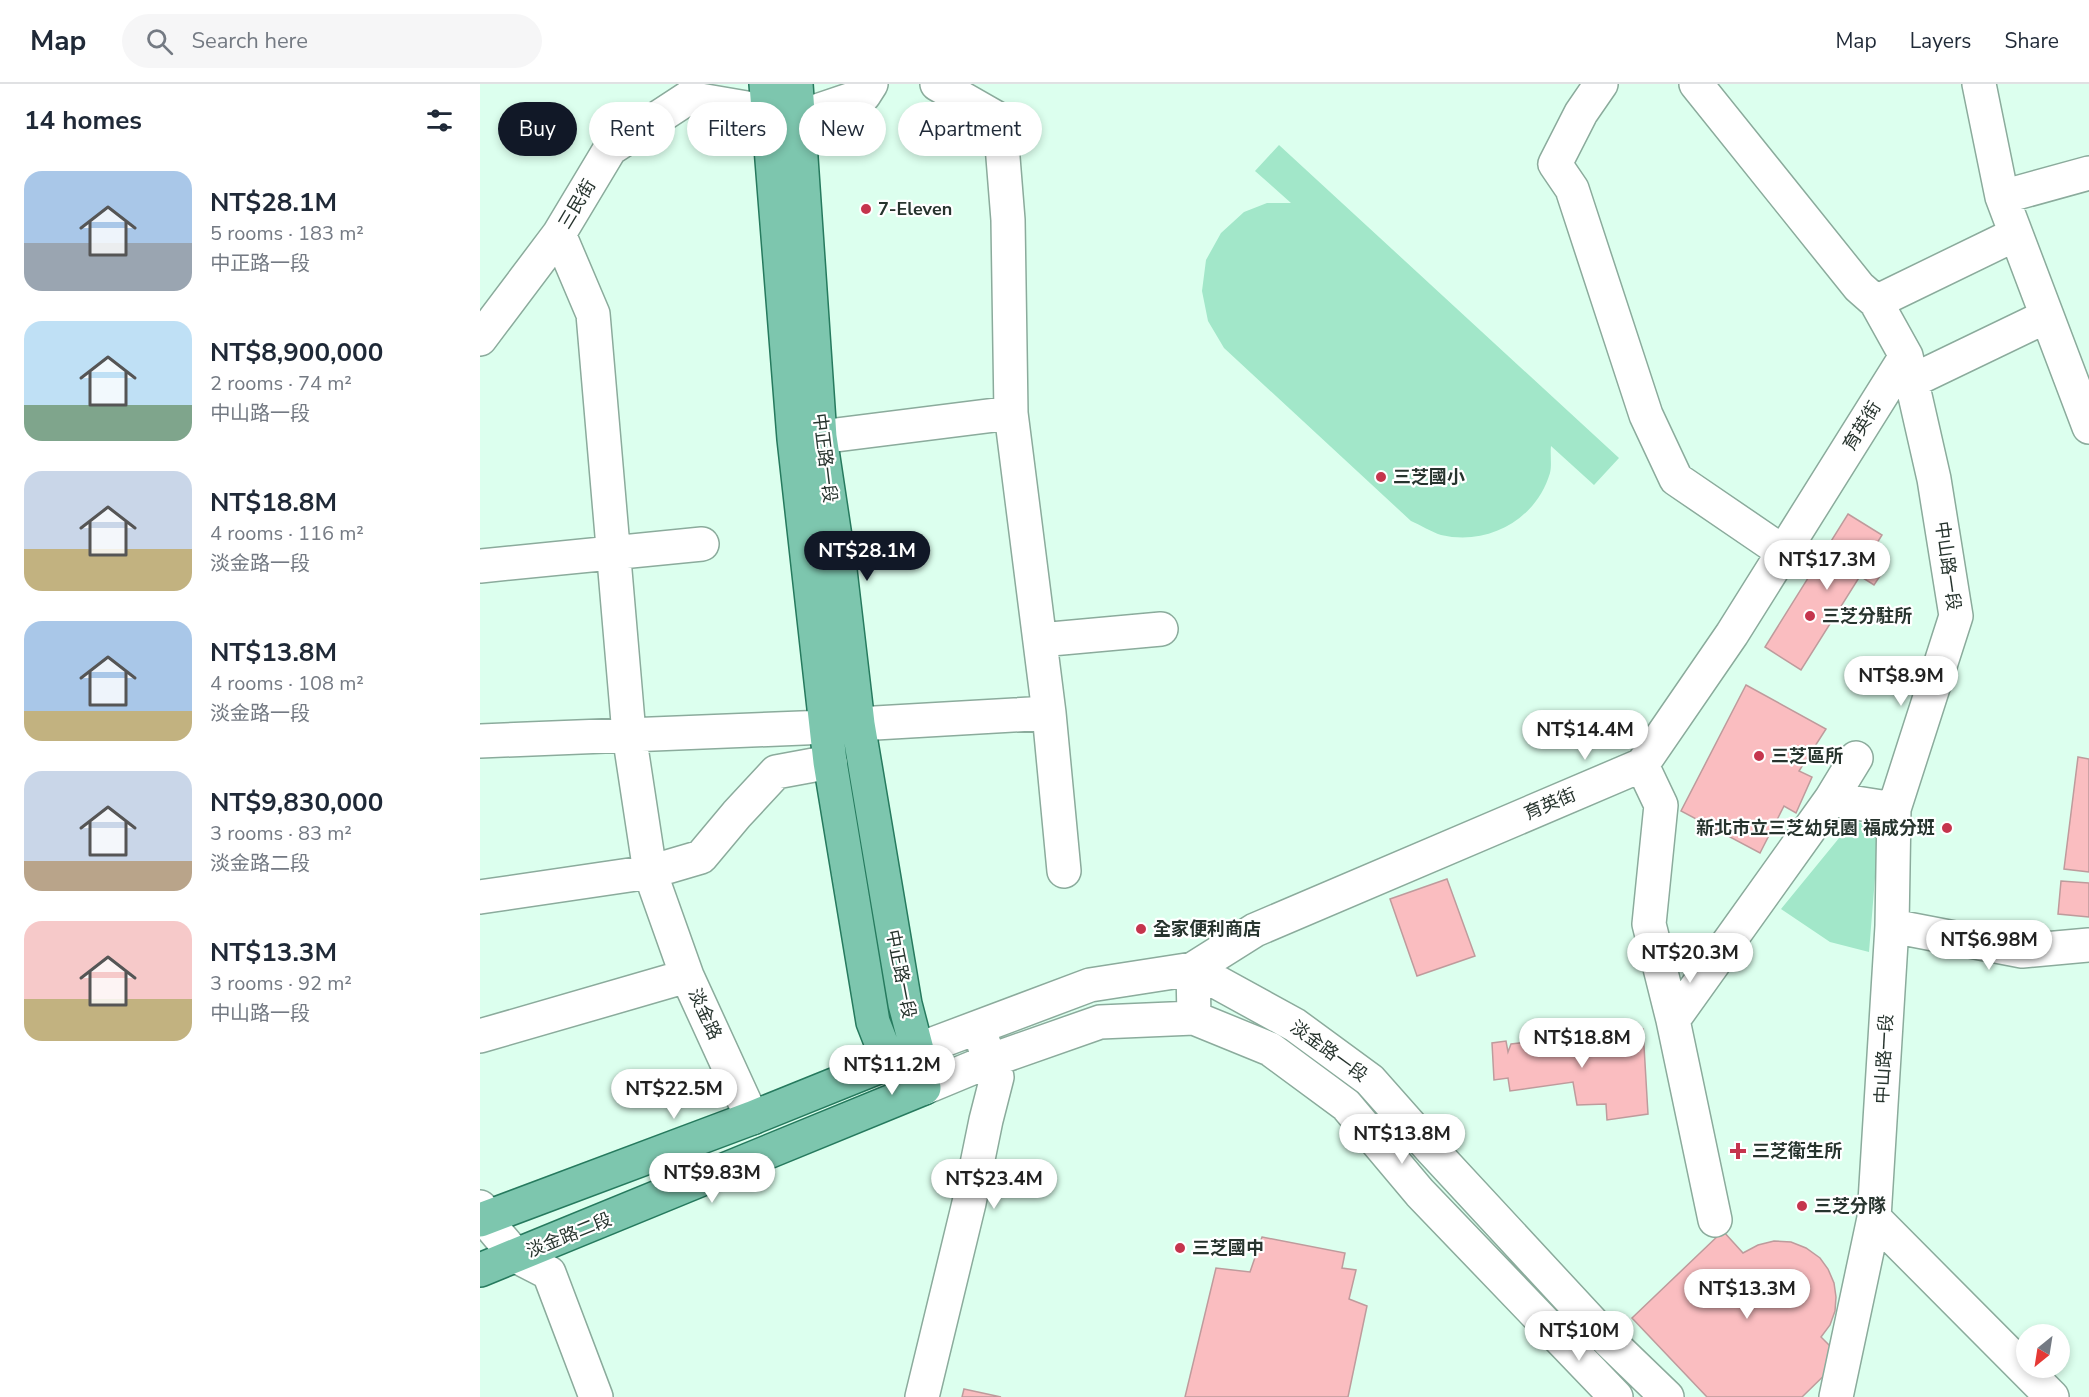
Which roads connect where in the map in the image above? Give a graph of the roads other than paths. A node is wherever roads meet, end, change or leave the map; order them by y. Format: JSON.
{"nodes":[{"id":1,"x":796,"y":84,"type":"edge"},
{"id":2,"x":871,"y":84,"type":"edge"},
{"id":3,"x":937,"y":84,"type":"edge"},
{"id":4,"x":1602,"y":84,"type":"edge"},
{"id":5,"x":1696,"y":84,"type":"edge"},
{"id":6,"x":1979,"y":84,"type":"edge"},
{"id":7,"x":748,"y":102,"type":"edge"},
{"id":8,"x":780,"y":102,"type":"edge"},
{"id":9,"x":787,"y":103,"type":"edge"},
{"id":10,"x":780,"y":156,"type":"edge"},
{"id":11,"x":785,"y":156,"type":"edge"},
{"id":12,"x":2089,"y":173,"type":"edge"},
{"id":13,"x":2002,"y":196,"type":"junction"},
{"id":14,"x":559,"y":234,"type":"junction"},
{"id":15,"x":2016,"y":234,"type":"junction"},
{"id":16,"x":1876,"y":302,"type":"junction"},
{"id":17,"x":2047,"y":316,"type":"junction"},
{"id":18,"x":480,"y":339,"type":"edge"},
{"id":19,"x":1909,"y":368,"type":"junction"},
{"id":20,"x":1011,"y":413,"type":"junction"},
{"id":21,"x":2089,"y":427,"type":"edge"},
{"id":22,"x":820,"y":437,"type":"junction"},
{"id":23,"x":702,"y":544,"type":"dead end"},
{"id":24,"x":612,"y":552,"type":"junction"},
{"id":25,"x":1783,"y":552,"type":"junction"},
{"id":26,"x":480,"y":566,"type":"edge"},
{"id":27,"x":1161,"y":629,"type":"dead end"},
{"id":28,"x":1040,"y":640,"type":"junction"},
{"id":29,"x":1050,"y":713,"type":"junction"},
{"id":30,"x":843,"y":725,"type":"junction"},
{"id":31,"x":629,"y":734,"type":"junction"},
{"id":32,"x":480,"y":741,"type":"edge"},
{"id":33,"x":1856,"y":758,"type":"dead end"},
{"id":34,"x":830,"y":762,"type":"junction"},
{"id":35,"x":1642,"y":765,"type":"junction"},
{"id":36,"x":1831,"y":799,"type":"junction"},
{"id":37,"x":1894,"y":808,"type":"junction"},
{"id":38,"x":1064,"y":871,"type":"dead end"},
{"id":39,"x":650,"y":872,"type":"junction"},
{"id":40,"x":480,"y":897,"type":"edge"},
{"id":41,"x":1892,"y":926,"type":"junction"},
{"id":42,"x":2089,"y":945,"type":"edge"},
{"id":43,"x":1193,"y":969,"type":"junction"},
{"id":44,"x":687,"y":976,"type":"junction"},
{"id":45,"x":1194,"y":1018,"type":"junction"},
{"id":46,"x":1673,"y":1020,"type":"junction"},
{"id":47,"x":979,"y":1026,"type":"junction"},
{"id":48,"x":480,"y":1036,"type":"edge"},
{"id":49,"x":903,"y":1057,"type":"junction"},
{"id":50,"x":989,"y":1062,"type":"junction"},
{"id":51,"x":924,"y":1089,"type":"junction"},
{"id":52,"x":753,"y":1118,"type":"junction"},
{"id":53,"x":1432,"y":1150,"type":"junction"},
{"id":54,"x":1420,"y":1193,"type":"junction"},
{"id":55,"x":481,"y":1215,"type":"edge"},
{"id":56,"x":1874,"y":1218,"type":"junction"},
{"id":57,"x":1715,"y":1220,"type":"dead end"},
{"id":58,"x":516,"y":1256,"type":"junction"},
{"id":59,"x":480,"y":1270,"type":"edge"},
{"id":60,"x":1610,"y":1342,"type":"junction"},
{"id":61,"x":1604,"y":1392,"type":"edge"},
{"id":62,"x":596,"y":1397,"type":"edge"},
{"id":63,"x":922,"y":1397,"type":"edge"},
{"id":64,"x":1667,"y":1397,"type":"edge"},
{"id":65,"x":1836,"y":1397,"type":"edge"},
{"id":66,"x":2052,"y":1397,"type":"edge"}],
"edges":[{"from":1,"to":8,"type":"main road","name":"中正路一段"},
{"from":2,"to":9,"type":"street"},
{"from":3,"to":20,"type":"street"},
{"from":4,"to":25,"type":"street"},
{"from":5,"to":16,"type":"street","name":"中山路一段"},
{"from":6,"to":13,"type":"street"},
{"from":7,"to":14,"type":"street","name":"三民街"},
{"from":10,"to":30,"type":"main road","name":"中正路一段"},
{"from":11,"to":22,"type":"main road","name":"中正路一段"},
{"from":12,"to":13,"type":"street"},
{"from":13,"to":15,"type":"street"},
{"from":14,"to":18,"type":"street","name":"三民街"},
{"from":14,"to":24,"type":"street","name":"淡金路"},
{"from":15,"to":16,"type":"street"},
{"from":15,"to":17,"type":"street"},
{"from":16,"to":19,"type":"street","name":"中山路一段"},
{"from":17,"to":19,"type":"street"},
{"from":17,"to":21,"type":"street"},
{"from":19,"to":25,"type":"street","name":"育英街"},
{"from":19,"to":37,"type":"street","name":"中山路一段"},
{"from":20,"to":22,"type":"street"},
{"from":20,"to":28,"type":"street"},
{"from":22,"to":30,"type":"main road","name":"中正路一段"},
{"from":23,"to":24,"type":"street"},
{"from":24,"to":26,"type":"street"},
{"from":24,"to":31,"type":"street","name":"淡金路"},
{"from":25,"to":35,"type":"street","name":"育英街"},
{"from":27,"to":28,"type":"street"},
{"from":28,"to":29,"type":"street"},
{"from":29,"to":30,"type":"street"},
{"from":29,"to":38,"type":"street"},
{"from":30,"to":31,"type":"street"},
{"from":30,"to":34,"type":"main road","name":"中正路一段"},
{"from":30,"to":49,"type":"main road","name":"中正路一段"},
{"from":31,"to":32,"type":"street"},
{"from":31,"to":39,"type":"street","name":"淡金路"},
{"from":33,"to":36,"type":"street"},
{"from":34,"to":39,"type":"street"},
{"from":34,"to":49,"type":"main road","name":"中正路一段"},
{"from":35,"to":43,"type":"street","name":"育英街"},
{"from":35,"to":46,"type":"street"},
{"from":36,"to":37,"type":"street"},
{"from":36,"to":46,"type":"street"},
{"from":37,"to":41,"type":"street","name":"中山路一段"},
{"from":39,"to":40,"type":"street"},
{"from":39,"to":44,"type":"street","name":"淡金路"},
{"from":41,"to":42,"type":"street"},
{"from":41,"to":56,"type":"street","name":"中山路一段"},
{"from":43,"to":45,"type":"street"},
{"from":43,"to":47,"type":"street"},
{"from":43,"to":53,"type":"street","name":"淡金路一段"},
{"from":44,"to":48,"type":"street"},
{"from":44,"to":52,"type":"street","name":"淡金路"},
{"from":45,"to":50,"type":"street","name":"淡金路一段"},
{"from":45,"to":54,"type":"street","name":"淡金路一段"},
{"from":46,"to":57,"type":"street"},
{"from":47,"to":49,"type":"street"},
{"from":47,"to":50,"type":"street"},
{"from":49,"to":51,"type":"main road","name":"中正路一段"},
{"from":49,"to":52,"type":"main road"},
{"from":50,"to":51,"type":"street","name":"淡金路一段"},
{"from":50,"to":63,"type":"street"},
{"from":51,"to":58,"type":"main road","name":"淡金路二段"},
{"from":52,"to":55,"type":"main road"},
{"from":53,"to":54,"type":"street"},
{"from":53,"to":60,"type":"street","name":"淡金路一段"},
{"from":54,"to":61,"type":"street","name":"淡金路一段"},
{"from":55,"to":58,"type":"street"},
{"from":56,"to":65,"type":"street","name":"中山路一段"},
{"from":56,"to":66,"type":"street"},
{"from":58,"to":59,"type":"main road","name":"淡金路二段"},
{"from":58,"to":62,"type":"street"},
{"from":60,"to":61,"type":"street"},
{"from":60,"to":64,"type":"street","name":"淡金路一段"}]}
